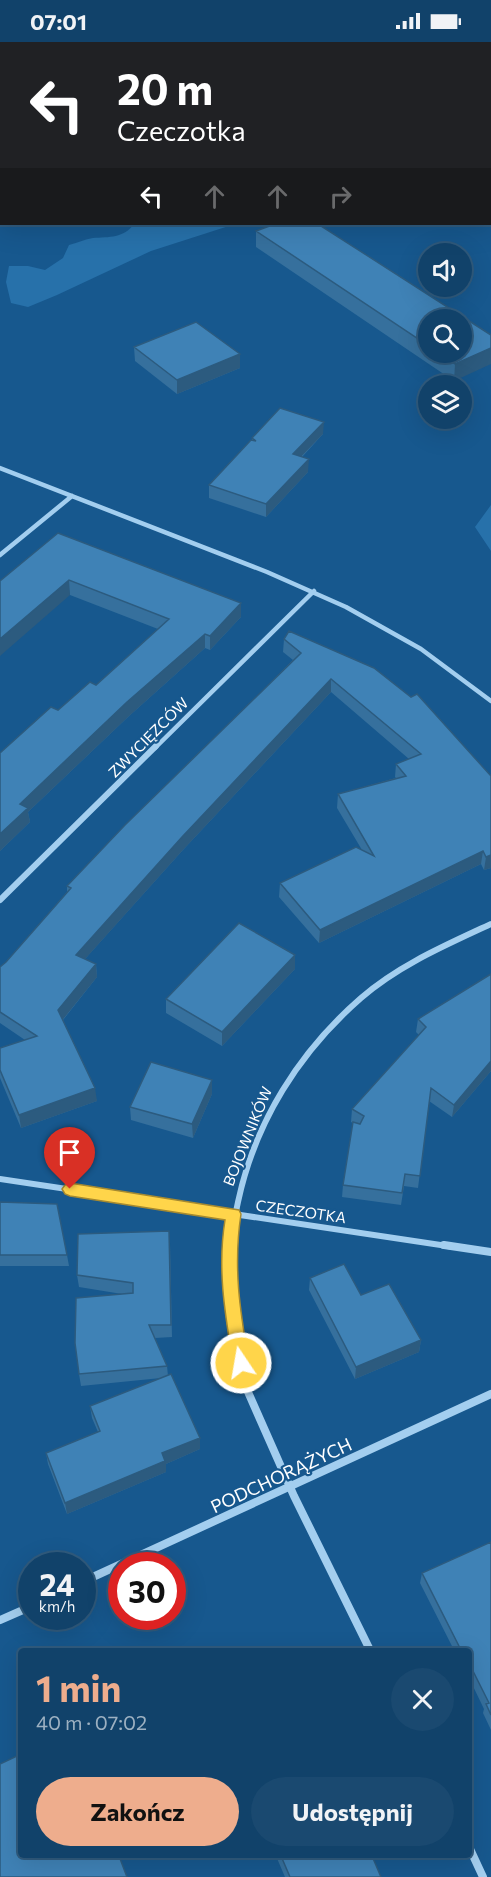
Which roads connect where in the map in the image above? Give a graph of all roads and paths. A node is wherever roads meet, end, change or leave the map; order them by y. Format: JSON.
{"nodes":[{"id":1,"x":0,"y":468,"type":"edge"},
{"id":2,"x":72,"y":496,"type":"junction"},
{"id":3,"x":0,"y":555,"type":"edge"},
{"id":4,"x":314,"y":591,"type":"junction"},
{"id":5,"x":491,"y":701,"type":"edge"},
{"id":6,"x":0,"y":900,"type":"edge"},
{"id":7,"x":491,"y":924,"type":"edge"},
{"id":8,"x":0,"y":1179,"type":"edge"},
{"id":9,"x":233,"y":1214,"type":"junction"},
{"id":10,"x":491,"y":1252,"type":"edge"},
{"id":11,"x":491,"y":1394,"type":"edge"},
{"id":12,"x":290,"y":1487,"type":"junction"},
{"id":13,"x":96,"y":1576,"type":"edge"},
{"id":14,"x":18,"y":1612,"type":"edge"},
{"id":15,"x":0,"y":1620,"type":"edge"},
{"id":16,"x":369,"y":1648,"type":"edge"},
{"id":17,"x":472,"y":1853,"type":"edge"},
{"id":18,"x":483,"y":1877,"type":"edge"}],
"edges":[{"from":1,"to":2,"type":"street"},
{"from":2,"to":3,"type":"street"},
{"from":2,"to":4,"type":"street"},
{"from":4,"to":5,"type":"street"},
{"from":4,"to":6,"type":"street","name":"ZWYCIĘZCÓW"},
{"from":7,"to":9,"type":"street","name":"BOJOWNIKÓW"},
{"from":8,"to":9,"type":"street","name":"CZECZOTKA"},
{"from":9,"to":10,"type":"street","name":"CZECZOTKA"},
{"from":9,"to":12,"type":"street","name":"BOJOWNIKÓW"},
{"from":11,"to":12,"type":"street","name":"PODCHORĄŻYCH"},
{"from":12,"to":13,"type":"street","name":"PODCHORĄŻYCH"},
{"from":12,"to":16,"type":"street","name":"BOJOWNIKÓW"},
{"from":14,"to":15,"type":"street"},
{"from":17,"to":18,"type":"street"}]}
